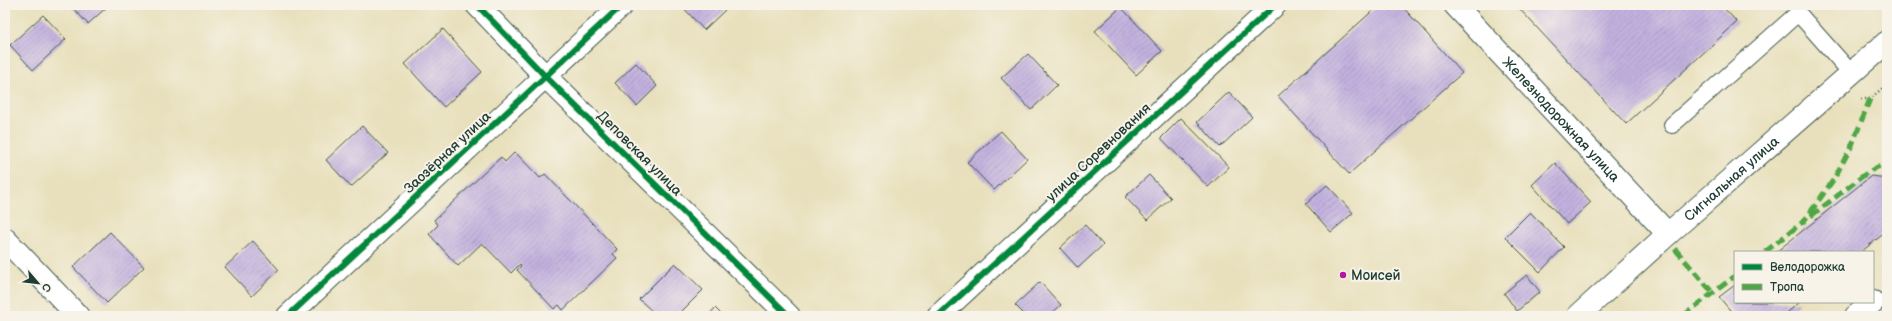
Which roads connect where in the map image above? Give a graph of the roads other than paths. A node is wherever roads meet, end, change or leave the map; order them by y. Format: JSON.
{"nodes":[{"id":1,"x":477,"y":5,"type":"edge"},
{"id":2,"x":622,"y":5,"type":"edge"},
{"id":3,"x":1275,"y":5,"type":"edge"},
{"id":4,"x":1455,"y":5,"type":"edge"},
{"id":5,"x":1887,"y":42,"type":"edge"},
{"id":6,"x":1852,"y":74,"type":"junction"},
{"id":7,"x":546,"y":77,"type":"junction"},
{"id":8,"x":1672,"y":125,"type":"dead end"},
{"id":9,"x":1668,"y":234,"type":"junction"},
{"id":10,"x":5,"y":239,"type":"edge"},
{"id":11,"x":1887,"y":290,"type":"edge"},
{"id":12,"x":1874,"y":301,"type":"edge"},
{"id":13,"x":1872,"y":303,"type":"edge"},
{"id":14,"x":78,"y":316,"type":"edge"},
{"id":15,"x":288,"y":316,"type":"edge"},
{"id":16,"x":789,"y":316,"type":"edge"},
{"id":17,"x":938,"y":316,"type":"edge"},
{"id":18,"x":1578,"y":316,"type":"edge"},
{"id":19,"x":1856,"y":316,"type":"edge"}],
"edges":[{"from":1,"to":7,"type":"street","name":"Деповская улица"},
{"from":2,"to":7,"type":"street","name":"Заозёрная улица"},
{"from":3,"to":17,"type":"street","name":"улица Соревнования"},
{"from":4,"to":9,"type":"street","name":"Железнодорожная улица"},
{"from":5,"to":6,"type":"street","name":"Сигнальная улица"},
{"from":6,"to":8,"type":"lane"},
{"from":6,"to":9,"type":"street","name":"Сигнальная улица"},
{"from":7,"to":15,"type":"street","name":"Заозёрная улица"},
{"from":7,"to":16,"type":"street","name":"Деповская улица"},
{"from":9,"to":18,"type":"street","name":"Сигнальная улица"},
{"from":10,"to":14,"type":"street"},
{"from":11,"to":12,"type":"street"},
{"from":13,"to":19,"type":"street"}]}
